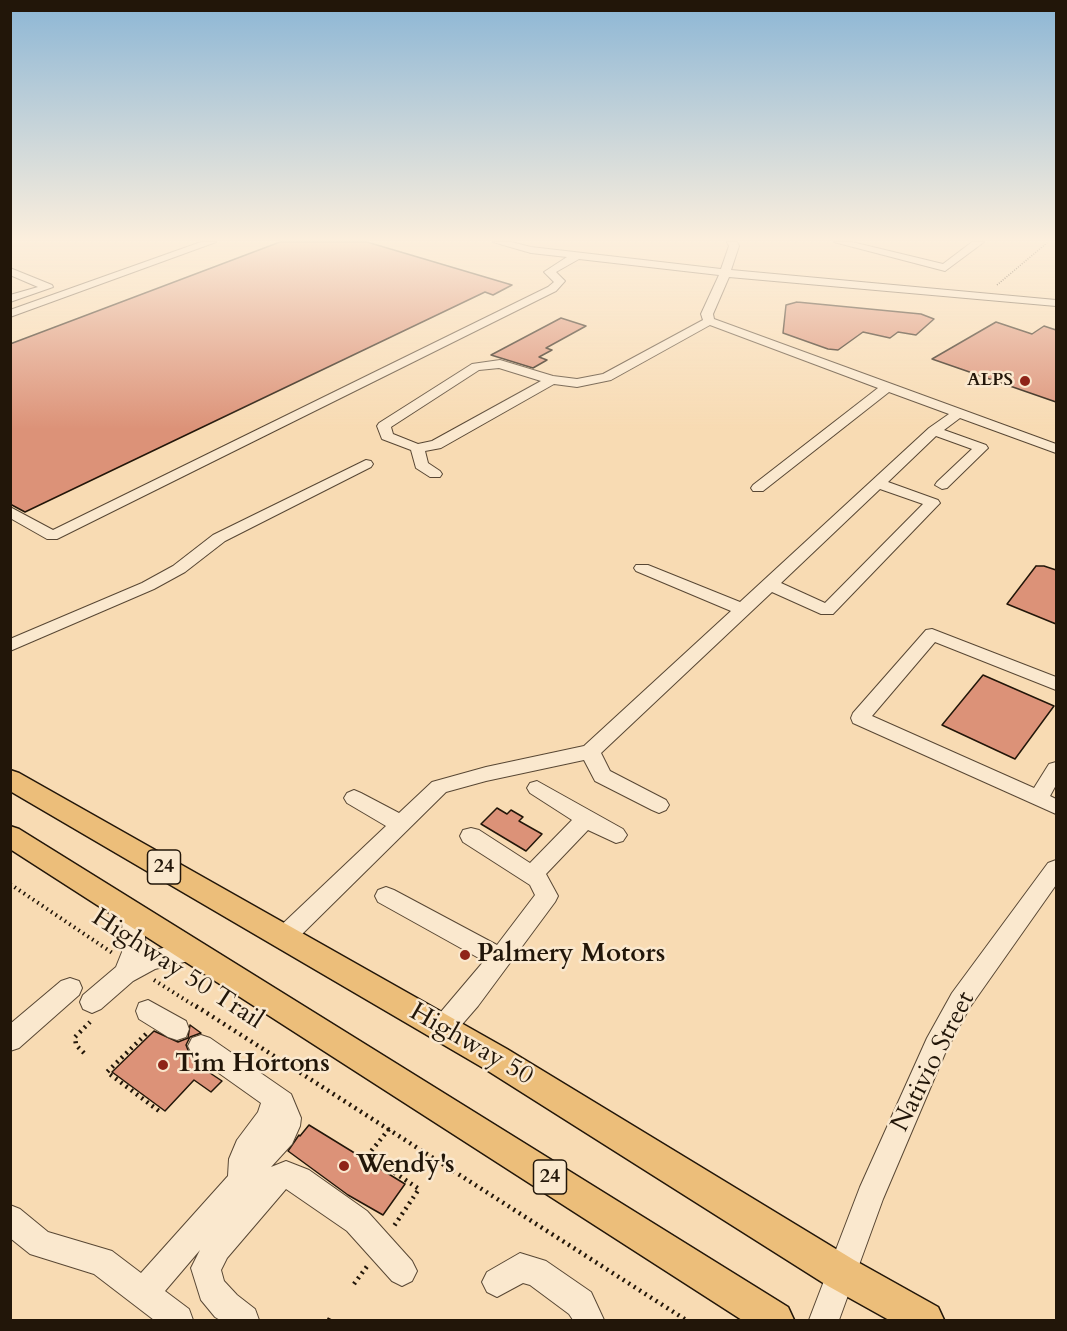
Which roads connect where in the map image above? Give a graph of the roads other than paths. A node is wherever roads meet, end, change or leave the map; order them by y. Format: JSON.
{"nodes":[{"id":1,"x":38,"y":304,"type":"edge"},
{"id":2,"x":521,"y":304,"type":"edge"},
{"id":3,"x":711,"y":304,"type":"edge"},
{"id":4,"x":10,"y":314,"type":"edge"},
{"id":5,"x":709,"y":321,"type":"junction"},
{"id":6,"x":552,"y":380,"type":"junction"},
{"id":7,"x":887,"y":387,"type":"junction"},
{"id":8,"x":959,"y":413,"type":"junction"},
{"id":9,"x":934,"y":431,"type":"junction"},
{"id":10,"x":417,"y":448,"type":"junction"},
{"id":11,"x":1056,"y":449,"type":"edge"},
{"id":12,"x":366,"y":464,"type":"dead end"},
{"id":13,"x":435,"y":474,"type":"dead end"},
{"id":14,"x":878,"y":483,"type":"junction"},
{"id":15,"x":942,"y":485,"type":"dead end"},
{"id":16,"x":758,"y":488,"type":"dead end"},
{"id":17,"x":10,"y":511,"type":"edge"},
{"id":18,"x":642,"y":568,"type":"dead end"},
{"id":19,"x":768,"y":585,"type":"junction"},
{"id":20,"x":742,"y":609,"type":"junction"},
{"id":21,"x":10,"y":646,"type":"edge"},
{"id":22,"x":1056,"y":684,"type":"edge"},
{"id":23,"x":590,"y":752,"type":"junction"},
{"id":24,"x":1056,"y":769,"type":"edge"},
{"id":25,"x":10,"y":779,"type":"edge"},
{"id":26,"x":537,"y":788,"type":"dead end"},
{"id":27,"x":354,"y":798,"type":"dead end"},
{"id":28,"x":1047,"y":803,"type":"edge"},
{"id":29,"x":659,"y":805,"type":"dead end"},
{"id":30,"x":585,"y":819,"type":"junction"},
{"id":31,"x":400,"y":824,"type":"junction"},
{"id":32,"x":616,"y":835,"type":"dead end"},
{"id":33,"x":471,"y":836,"type":"dead end"},
{"id":34,"x":18,"y":844,"type":"edge"},
{"id":35,"x":1056,"y":868,"type":"edge"},
{"id":36,"x":532,"y":875,"type":"junction"},
{"id":37,"x":386,"y":896,"type":"dead end"},
{"id":38,"x":127,"y":909,"type":"junction"},
{"id":39,"x":284,"y":937,"type":"junction"},
{"id":40,"x":194,"y":951,"type":"junction"},
{"id":41,"x":500,"y":958,"type":"junction"},
{"id":42,"x":130,"y":968,"type":"junction"},
{"id":43,"x":70,"y":988,"type":"dead end"},
{"id":44,"x":92,"y":1002,"type":"dead end"},
{"id":45,"x":443,"y":1029,"type":"junction"},
{"id":46,"x":10,"y":1040,"type":"edge"},
{"id":47,"x":201,"y":1046,"type":"dead end"},
{"id":48,"x":10,"y":1219,"type":"edge"},
{"id":49,"x":402,"y":1271,"type":"dead end"},
{"id":50,"x":841,"y":1273,"type":"junction"},
{"id":51,"x":497,"y":1282,"type":"dead end"},
{"id":52,"x":144,"y":1292,"type":"junction"},
{"id":53,"x":178,"y":1320,"type":"edge"},
{"id":54,"x":244,"y":1320,"type":"edge"},
{"id":55,"x":589,"y":1320,"type":"edge"},
{"id":56,"x":775,"y":1320,"type":"edge"},
{"id":57,"x":824,"y":1320,"type":"edge"},
{"id":58,"x":926,"y":1320,"type":"edge"}],
"edges":[{"from":1,"to":4,"type":"street"},
{"from":2,"to":17,"type":"street"},
{"from":3,"to":5,"type":"street"},
{"from":5,"to":6,"type":"street"},
{"from":5,"to":7,"type":"street"},
{"from":6,"to":10,"type":"street"},
{"from":6,"to":10,"type":"street"},
{"from":7,"to":8,"type":"street"},
{"from":7,"to":16,"type":"street"},
{"from":8,"to":9,"type":"street"},
{"from":8,"to":11,"type":"street"},
{"from":9,"to":14,"type":"street"},
{"from":9,"to":15,"type":"street"},
{"from":10,"to":13,"type":"street"},
{"from":12,"to":21,"type":"street"},
{"from":14,"to":19,"type":"street"},
{"from":14,"to":19,"type":"street"},
{"from":18,"to":20,"type":"street"},
{"from":19,"to":20,"type":"street"},
{"from":20,"to":23,"type":"street"},
{"from":22,"to":28,"type":"street"},
{"from":23,"to":29,"type":"street"},
{"from":23,"to":31,"type":"street"},
{"from":24,"to":28,"type":"street"},
{"from":25,"to":39,"type":"main road","name":"Highway 50","number":"24"},
{"from":26,"to":30,"type":"street"},
{"from":27,"to":31,"type":"street"},
{"from":30,"to":32,"type":"street"},
{"from":30,"to":36,"type":"street"},
{"from":31,"to":39,"type":"street"},
{"from":33,"to":36,"type":"street"},
{"from":34,"to":38,"type":"main road","number":"24"},
{"from":35,"to":50,"type":"street","name":"Nativio Street"},
{"from":36,"to":41,"type":"street"},
{"from":37,"to":41,"type":"street"},
{"from":38,"to":40,"type":"main road","number":"24"},
{"from":38,"to":42,"type":"street"},
{"from":39,"to":45,"type":"main road","name":"Highway 50","number":"24"},
{"from":40,"to":42,"type":"street"},
{"from":40,"to":56,"type":"main road","number":"24"},
{"from":41,"to":45,"type":"street"},
{"from":42,"to":44,"type":"street"},
{"from":43,"to":46,"type":"street"},
{"from":45,"to":50,"type":"main road","name":"Highway 50","number":"24"},
{"from":47,"to":52,"type":"street"},
{"from":48,"to":52,"type":"street"},
{"from":49,"to":54,"type":"street"},
{"from":50,"to":57,"type":"street","name":"Nativio Street"},
{"from":50,"to":58,"type":"main road","name":"Highway 50","number":"24"},
{"from":51,"to":55,"type":"street"},
{"from":52,"to":53,"type":"street"}]}
